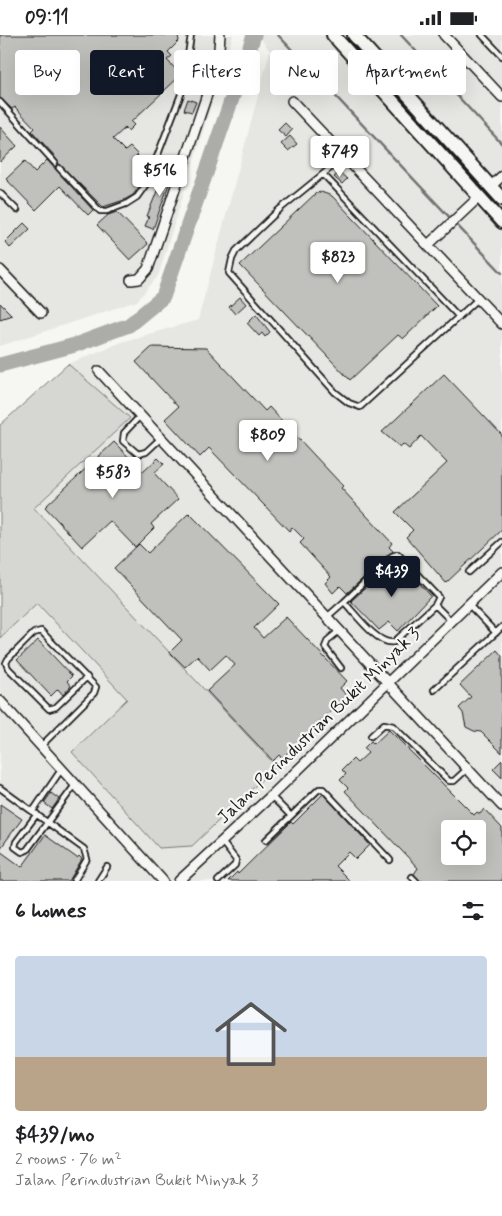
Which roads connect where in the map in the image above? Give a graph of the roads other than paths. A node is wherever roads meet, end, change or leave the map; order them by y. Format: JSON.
{"nodes":[{"id":1,"x":191,"y":35,"type":"edge"},
{"id":2,"x":220,"y":35,"type":"edge"},
{"id":3,"x":333,"y":35,"type":"edge"},
{"id":4,"x":354,"y":35,"type":"edge"},
{"id":5,"x":444,"y":35,"type":"edge"},
{"id":6,"x":482,"y":35,"type":"edge"},
{"id":7,"x":502,"y":56,"type":"edge"},
{"id":8,"x":502,"y":97,"type":"edge"},
{"id":9,"x":292,"y":101,"type":"dead end"},
{"id":10,"x":0,"y":103,"type":"edge"},
{"id":11,"x":344,"y":157,"type":"junction"},
{"id":12,"x":55,"y":163,"type":"dead end"},
{"id":13,"x":59,"y":167,"type":"dead end"},
{"id":14,"x":323,"y":174,"type":"junction"},
{"id":15,"x":502,"y":176,"type":"edge"},
{"id":16,"x":490,"y":187,"type":"junction"},
{"id":17,"x":0,"y":193,"type":"edge"},
{"id":18,"x":479,"y":197,"type":"junction"},
{"id":19,"x":502,"y":199,"type":"edge"},
{"id":20,"x":17,"y":210,"type":"dead end"},
{"id":21,"x":502,"y":222,"type":"edge"},
{"id":22,"x":428,"y":245,"type":"junction"},
{"id":23,"x":0,"y":270,"type":"edge"},
{"id":24,"x":131,"y":280,"type":"dead end"},
{"id":25,"x":478,"y":299,"type":"junction"},
{"id":26,"x":41,"y":313,"type":"dead end"},
{"id":27,"x":459,"y":317,"type":"junction"},
{"id":28,"x":502,"y":324,"type":"edge"},
{"id":29,"x":100,"y":371,"type":"dead end"},
{"id":30,"x":140,"y":416,"type":"junction"},
{"id":31,"x":161,"y":438,"type":"junction"},
{"id":32,"x":502,"y":541,"type":"edge"},
{"id":33,"x":470,"y":572,"type":"dead end"},
{"id":34,"x":502,"y":573,"type":"edge"},
{"id":35,"x":344,"y":603,"type":"junction"},
{"id":36,"x":468,"y":604,"type":"junction"},
{"id":37,"x":435,"y":605,"type":"junction"},
{"id":38,"x":326,"y":618,"type":"junction"},
{"id":39,"x":451,"y":621,"type":"junction"},
{"id":40,"x":502,"y":627,"type":"edge"},
{"id":41,"x":339,"y":631,"type":"junction"},
{"id":42,"x":496,"y":633,"type":"junction"},
{"id":43,"x":342,"y":668,"type":"dead end"},
{"id":44,"x":87,"y":677,"type":"junction"},
{"id":45,"x":387,"y":683,"type":"junction"},
{"id":46,"x":434,"y":690,"type":"dead end"},
{"id":47,"x":0,"y":701,"type":"edge"},
{"id":48,"x":371,"y":736,"type":"dead end"},
{"id":49,"x":40,"y":747,"type":"junction"},
{"id":50,"x":468,"y":769,"type":"junction"},
{"id":51,"x":61,"y":770,"type":"junction"},
{"id":52,"x":75,"y":785,"type":"junction"},
{"id":53,"x":0,"y":788,"type":"edge"},
{"id":54,"x":272,"y":796,"type":"junction"},
{"id":55,"x":502,"y":806,"type":"edge"},
{"id":56,"x":35,"y":812,"type":"junction"},
{"id":57,"x":291,"y":816,"type":"junction"},
{"id":58,"x":49,"y":822,"type":"junction"},
{"id":59,"x":266,"y":840,"type":"dead end"},
{"id":60,"x":222,"y":842,"type":"junction"},
{"id":61,"x":390,"y":860,"type":"dead end"},
{"id":62,"x":107,"y":867,"type":"dead end"},
{"id":63,"x":74,"y":881,"type":"edge"},
{"id":64,"x":98,"y":881,"type":"edge"},
{"id":65,"x":163,"y":881,"type":"edge"},
{"id":66,"x":179,"y":881,"type":"edge"},
{"id":67,"x":218,"y":881,"type":"edge"}],
"edges":[{"from":1,"to":13,"type":"lane"},
{"from":2,"to":24,"type":"street"},
{"from":3,"to":18,"type":"main road"},
{"from":4,"to":16,"type":"main road"},
{"from":5,"to":8,"type":"street"},
{"from":6,"to":7,"type":"lane"},
{"from":9,"to":11,"type":"street"},
{"from":10,"to":12,"type":"lane"},
{"from":11,"to":14,"type":"lane"},
{"from":11,"to":22,"type":"street"},
{"from":14,"to":27,"type":"lane"},
{"from":14,"to":27,"type":"lane"},
{"from":15,"to":16,"type":"street"},
{"from":16,"to":19,"type":"main road"},
{"from":17,"to":20,"type":"lane"},
{"from":18,"to":21,"type":"main road"},
{"from":18,"to":22,"type":"street"},
{"from":22,"to":25,"type":"street"},
{"from":23,"to":26,"type":"street"},
{"from":25,"to":27,"type":"lane"},
{"from":25,"to":28,"type":"street"},
{"from":29,"to":30,"type":"street"},
{"from":30,"to":31,"type":"street"},
{"from":30,"to":31,"type":"lane"},
{"from":31,"to":38,"type":"street"},
{"from":32,"to":33,"type":"lane"},
{"from":34,"to":36,"type":"street","name":"Jalan Perindustrian Bukit Minyak 3"},
{"from":35,"to":37,"type":"lane"},
{"from":35,"to":37,"type":"lane"},
{"from":35,"to":38,"type":"lane"},
{"from":36,"to":39,"type":"street","name":"Jalan Perindustrian Bukit Minyak 3"},
{"from":36,"to":42,"type":"lane"},
{"from":37,"to":39,"type":"lane"},
{"from":38,"to":41,"type":"street"},
{"from":39,"to":45,"type":"street","name":"Jalan Perindustrian Bukit Minyak 3"},
{"from":40,"to":42,"type":"lane"},
{"from":41,"to":43,"type":"lane"},
{"from":41,"to":45,"type":"street"},
{"from":42,"to":46,"type":"lane"},
{"from":44,"to":44,"type":"lane"},
{"from":44,"to":49,"type":"lane"},
{"from":45,"to":50,"type":"street"},
{"from":45,"to":54,"type":"street","name":"Jalan Perindustrian Bukit Minyak 3"},
{"from":47,"to":49,"type":"street"},
{"from":48,"to":50,"type":"lane"},
{"from":49,"to":51,"type":"street"},
{"from":50,"to":55,"type":"street"},
{"from":51,"to":52,"type":"street"},
{"from":51,"to":56,"type":"lane"},
{"from":52,"to":58,"type":"lane"},
{"from":52,"to":65,"type":"street"},
{"from":53,"to":56,"type":"lane"},
{"from":54,"to":57,"type":"lane"},
{"from":54,"to":60,"type":"street","name":"Jalan Perindustrian Bukit Minyak 3"},
{"from":56,"to":58,"type":"lane"},
{"from":56,"to":58,"type":"lane"},
{"from":57,"to":59,"type":"lane"},
{"from":57,"to":61,"type":"lane"},
{"from":58,"to":63,"type":"lane"},
{"from":60,"to":66,"type":"street","name":"Jalan Perindustrian Bukit Minyak 3"},
{"from":60,"to":67,"type":"lane"},
{"from":62,"to":64,"type":"lane"}]}
